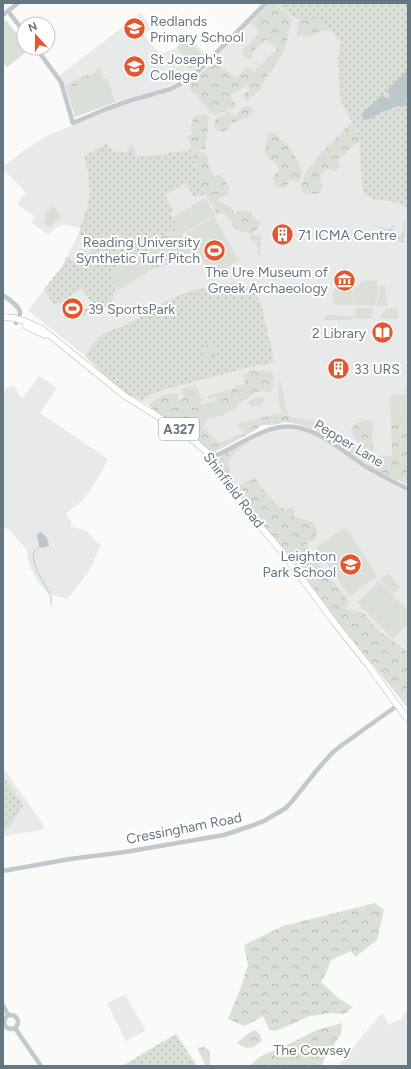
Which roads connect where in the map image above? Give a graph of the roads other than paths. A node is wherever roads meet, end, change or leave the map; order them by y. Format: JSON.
{"nodes":[{"id":1,"x":18,"y":3,"type":"edge"},
{"id":2,"x":266,"y":3,"type":"edge"},
{"id":3,"x":8,"y":11,"type":"junction"},
{"id":4,"x":3,"y":15,"type":"edge"},
{"id":5,"x":16,"y":22,"type":"edge"},
{"id":6,"x":42,"y":56,"type":"edge"},
{"id":7,"x":3,"y":295,"type":"edge"},
{"id":8,"x":3,"y":317,"type":"edge"},
{"id":9,"x":3,"y":321,"type":"edge"},
{"id":10,"x":17,"y":321,"type":"junction"},
{"id":11,"x":211,"y":458,"type":"junction"},
{"id":12,"x":408,"y":489,"type":"edge"},
{"id":13,"x":398,"y":705,"type":"junction"},
{"id":14,"x":408,"y":719,"type":"edge"},
{"id":15,"x":3,"y":872,"type":"edge"},
{"id":16,"x":3,"y":1005,"type":"edge"},
{"id":17,"x":8,"y":1015,"type":"junction"},
{"id":18,"x":15,"y":1028,"type":"junction"},
{"id":19,"x":41,"y":1066,"type":"edge"}],
"edges":[{"from":1,"to":3,"type":"street"},
{"from":2,"to":6,"type":"street"},
{"from":3,"to":4,"type":"street"},
{"from":3,"to":5,"type":"street"},
{"from":7,"to":10,"type":"street"},
{"from":8,"to":10,"type":"main road","number":"A327"},
{"from":9,"to":10,"type":"main road","number":"A327"},
{"from":10,"to":11,"type":"main road","name":"Shinfield Road","number":"A327"},
{"from":11,"to":12,"type":"street","name":"Pepper Lane"},
{"from":11,"to":13,"type":"main road","name":"Shinfield Road","number":"A327"},
{"from":13,"to":14,"type":"main road","name":"Shinfield Road","number":"A327"},
{"from":13,"to":15,"type":"street","name":"Cressingham Road"},
{"from":16,"to":17,"type":"street"},
{"from":17,"to":18,"type":"street"},
{"from":17,"to":18,"type":"street"},
{"from":18,"to":19,"type":"street"}]}
